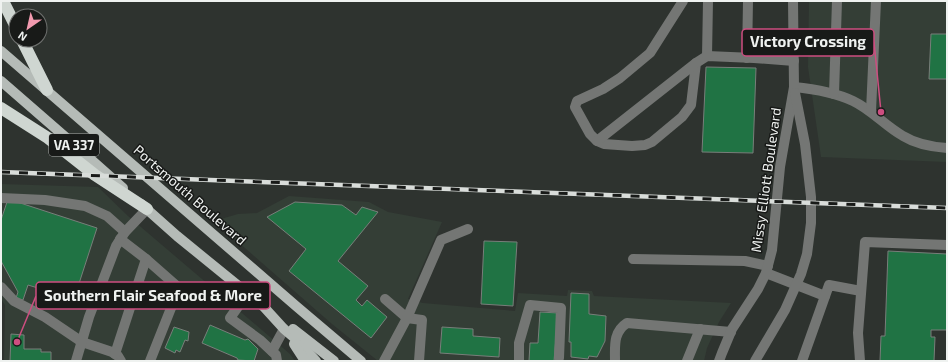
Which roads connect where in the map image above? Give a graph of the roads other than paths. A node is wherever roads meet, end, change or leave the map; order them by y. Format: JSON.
{"nodes":[{"id":1,"x":3,"y":1,"type":"edge"},
{"id":2,"x":683,"y":1,"type":"edge"},
{"id":3,"x":708,"y":1,"type":"edge"},
{"id":4,"x":748,"y":1,"type":"edge"},
{"id":5,"x":793,"y":1,"type":"edge"},
{"id":6,"x":837,"y":1,"type":"edge"},
{"id":7,"x":876,"y":1,"type":"edge"},
{"id":8,"x":8,"y":11,"type":"edge"},
{"id":9,"x":26,"y":48,"type":"edge"},
{"id":10,"x":1,"y":51,"type":"edge"},
{"id":11,"x":707,"y":56,"type":"junction"},
{"id":12,"x":747,"y":58,"type":"junction"},
{"id":13,"x":794,"y":61,"type":"junction"},
{"id":14,"x":696,"y":63,"type":"junction"},
{"id":15,"x":1,"y":81,"type":"edge"},
{"id":16,"x":794,"y":87,"type":"junction"},
{"id":17,"x":47,"y":90,"type":"junction"},
{"id":18,"x":834,"y":94,"type":"junction"},
{"id":19,"x":1,"y":108,"type":"edge"},
{"id":20,"x":871,"y":111,"type":"junction"},
{"id":21,"x":597,"y":141,"type":"junction"},
{"id":22,"x":947,"y":148,"type":"edge"},
{"id":23,"x":1,"y":198,"type":"edge"},
{"id":24,"x":147,"y":209,"type":"junction"},
{"id":25,"x":468,"y":229,"type":"dead end"},
{"id":26,"x":123,"y":236,"type":"junction"},
{"id":27,"x":947,"y":246,"type":"edge"},
{"id":28,"x":146,"y":259,"type":"junction"},
{"id":29,"x":633,"y":259,"type":"dead end"},
{"id":30,"x":767,"y":270,"type":"junction"},
{"id":31,"x":797,"y":284,"type":"junction"},
{"id":32,"x":1,"y":287,"type":"edge"},
{"id":33,"x":861,"y":291,"type":"junction"},
{"id":34,"x":247,"y":294,"type":"junction"},
{"id":35,"x":825,"y":296,"type":"junction"},
{"id":36,"x":385,"y":299,"type":"dead end"},
{"id":37,"x":263,"y":306,"type":"junction"},
{"id":38,"x":407,"y":318,"type":"junction"},
{"id":39,"x":284,"y":329,"type":"junction"},
{"id":40,"x":700,"y":329,"type":"junction"},
{"id":41,"x":731,"y":332,"type":"junction"},
{"id":42,"x":82,"y":342,"type":"junction"},
{"id":43,"x":272,"y":351,"type":"junction"},
{"id":44,"x":118,"y":357,"type":"edge"},
{"id":45,"x":559,"y":358,"type":"dead end"},
{"id":46,"x":76,"y":361,"type":"edge"},
{"id":47,"x":150,"y":361,"type":"edge"},
{"id":48,"x":277,"y":361,"type":"edge"},
{"id":49,"x":305,"y":361,"type":"edge"},
{"id":50,"x":316,"y":361,"type":"edge"},
{"id":51,"x":334,"y":361,"type":"edge"},
{"id":52,"x":361,"y":361,"type":"edge"},
{"id":53,"x":384,"y":361,"type":"edge"},
{"id":54,"x":419,"y":361,"type":"edge"},
{"id":55,"x":519,"y":361,"type":"edge"},
{"id":56,"x":615,"y":361,"type":"edge"},
{"id":57,"x":686,"y":361,"type":"edge"},
{"id":58,"x":719,"y":361,"type":"edge"},
{"id":59,"x":755,"y":361,"type":"edge"},
{"id":60,"x":802,"y":361,"type":"edge"},
{"id":61,"x":860,"y":361,"type":"edge"}],
"edges":[{"from":1,"to":8,"type":"highway"},
{"from":2,"to":21,"type":"street"},
{"from":3,"to":11,"type":"street"},
{"from":4,"to":12,"type":"street"},
{"from":5,"to":13,"type":"street","name":"Missy Elliott Boulevard"},
{"from":6,"to":18,"type":"street"},
{"from":7,"to":20,"type":"street"},
{"from":9,"to":17,"type":"highway"},
{"from":10,"to":17,"type":"main road","name":"Portsmouth Boulevard"},
{"from":11,"to":12,"type":"street"},
{"from":11,"to":14,"type":"street"},
{"from":12,"to":13,"type":"street"},
{"from":13,"to":16,"type":"street","name":"Missy Elliott Boulevard"},
{"from":14,"to":21,"type":"street"},
{"from":14,"to":21,"type":"street"},
{"from":15,"to":24,"type":"main road","number":"VA 337"},
{"from":16,"to":18,"type":"street"},
{"from":16,"to":30,"type":"street","name":"Missy Elliott Boulevard"},
{"from":16,"to":31,"type":"street","name":"Missy Elliott Boulevard"},
{"from":17,"to":52,"type":"main road","name":"Portsmouth Boulevard"},
{"from":18,"to":20,"type":"street"},
{"from":19,"to":24,"type":"highway"},
{"from":20,"to":22,"type":"street"},
{"from":23,"to":26,"type":"street"},
{"from":24,"to":26,"type":"street"},
{"from":24,"to":34,"type":"main road"},
{"from":25,"to":38,"type":"street"},
{"from":26,"to":28,"type":"street"},
{"from":26,"to":42,"type":"street"},
{"from":27,"to":33,"type":"street"},
{"from":28,"to":44,"type":"street"},
{"from":28,"to":47,"type":"street"},
{"from":29,"to":30,"type":"street"},
{"from":30,"to":31,"type":"street"},
{"from":30,"to":41,"type":"street","name":"Missy Elliott Boulevard"},
{"from":31,"to":35,"type":"street"},
{"from":31,"to":59,"type":"street","name":"Missy Elliott Boulevard"},
{"from":32,"to":42,"type":"street"},
{"from":33,"to":35,"type":"street"},
{"from":33,"to":61,"type":"street"},
{"from":34,"to":37,"type":"main road"},
{"from":34,"to":43,"type":"street"},
{"from":35,"to":60,"type":"street"},
{"from":36,"to":38,"type":"street"},
{"from":37,"to":39,"type":"main road"},
{"from":37,"to":51,"type":"main road"},
{"from":38,"to":53,"type":"street"},
{"from":38,"to":54,"type":"street"},
{"from":39,"to":43,"type":"street"},
{"from":39,"to":49,"type":"main road"},
{"from":39,"to":50,"type":"main road"},
{"from":40,"to":41,"type":"street"},
{"from":40,"to":56,"type":"street"},
{"from":40,"to":57,"type":"street"},
{"from":41,"to":58,"type":"street","name":"Missy Elliott Boulevard"},
{"from":42,"to":44,"type":"street"},
{"from":42,"to":46,"type":"street"},
{"from":43,"to":48,"type":"street"},
{"from":45,"to":55,"type":"street"}]}
